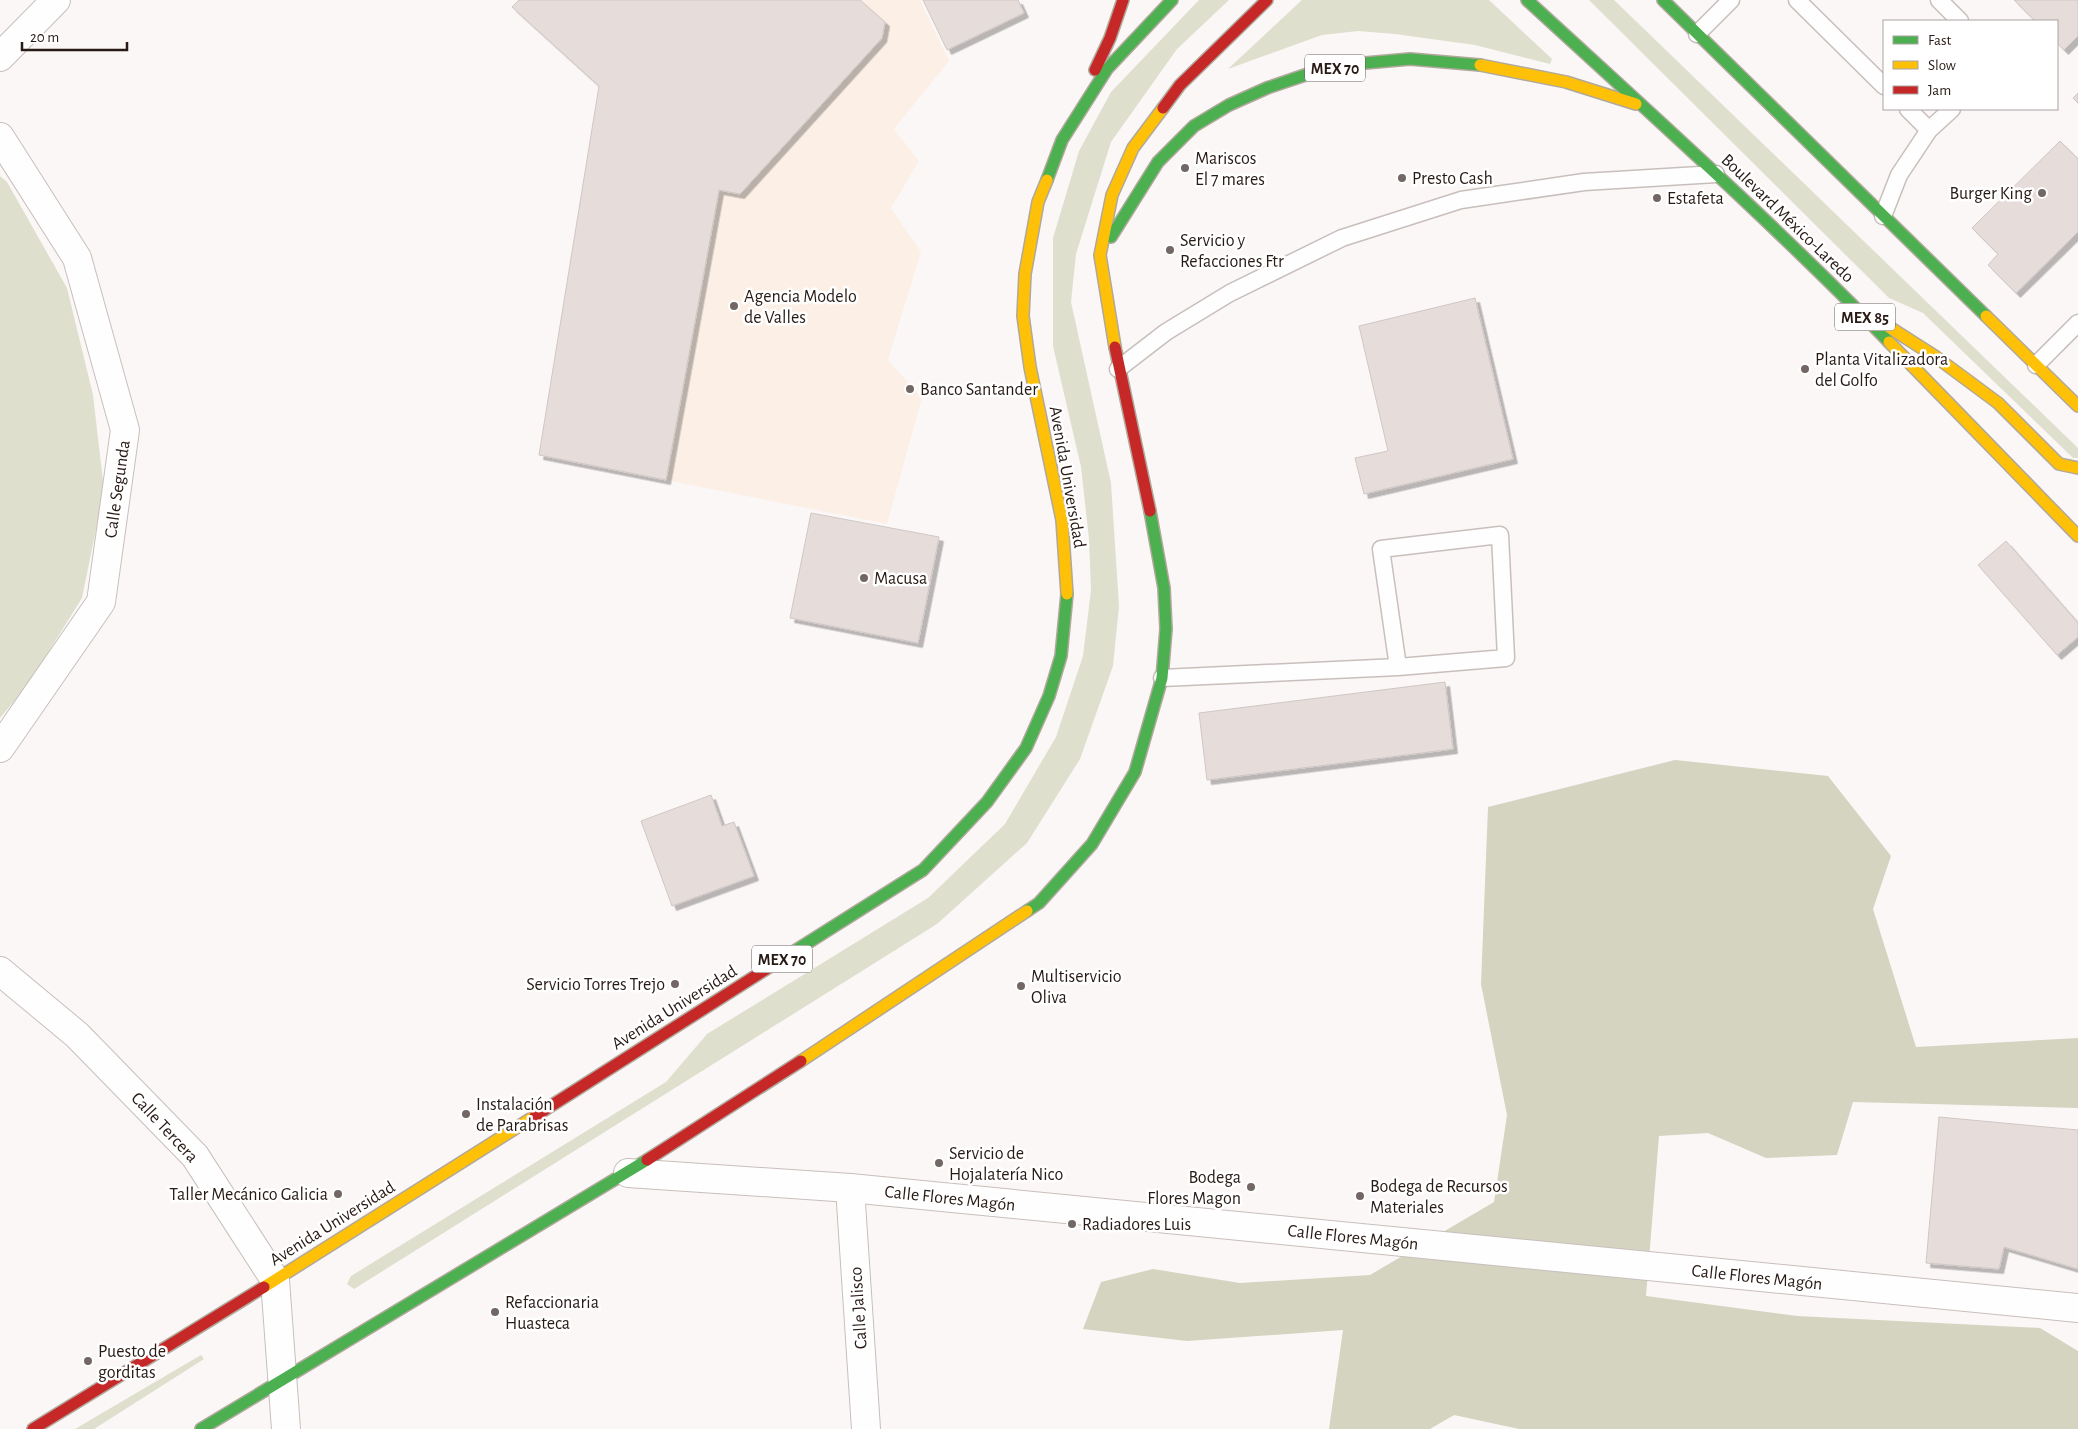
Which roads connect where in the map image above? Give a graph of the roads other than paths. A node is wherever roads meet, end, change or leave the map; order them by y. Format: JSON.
{"nodes":[{"id":1,"x":56,"y":0,"type":"edge"},
{"id":2,"x":1123,"y":0,"type":"edge"},
{"id":3,"x":1172,"y":0,"type":"edge"},
{"id":4,"x":1267,"y":0,"type":"edge"},
{"id":5,"x":1527,"y":0,"type":"edge"},
{"id":6,"x":1663,"y":0,"type":"edge"},
{"id":7,"x":1731,"y":0,"type":"edge"},
{"id":8,"x":1797,"y":0,"type":"edge"},
{"id":9,"x":1939,"y":0,"type":"edge"},
{"id":10,"x":1959,"y":20,"type":"edge"},
{"id":11,"x":1696,"y":34,"type":"junction"},
{"id":12,"x":0,"y":57,"type":"edge"},
{"id":13,"x":1883,"y":85,"type":"edge"},
{"id":14,"x":1643,"y":107,"type":"junction"},
{"id":15,"x":1909,"y":110,"type":"edge"},
{"id":16,"x":1951,"y":110,"type":"edge"},
{"id":17,"x":1929,"y":130,"type":"junction"},
{"id":18,"x":0,"y":138,"type":"edge"},
{"id":19,"x":1062,"y":140,"type":"junction"},
{"id":20,"x":1716,"y":174,"type":"junction"},
{"id":21,"x":1883,"y":216,"type":"junction"},
{"id":22,"x":1100,"y":256,"type":"junction"},
{"id":23,"x":1850,"y":302,"type":"junction"},
{"id":24,"x":2078,"y":323,"type":"edge"},
{"id":25,"x":2036,"y":365,"type":"junction"},
{"id":26,"x":1118,"y":369,"type":"junction"},
{"id":27,"x":2078,"y":406,"type":"edge"},
{"id":28,"x":2078,"y":468,"type":"edge"},
{"id":29,"x":2078,"y":536,"type":"edge"},
{"id":30,"x":1398,"y":667,"type":"junction"},
{"id":31,"x":1162,"y":678,"type":"junction"},
{"id":32,"x":0,"y":748,"type":"edge"},
{"id":33,"x":0,"y":971,"type":"edge"},
{"id":34,"x":628,"y":1173,"type":"junction"},
{"id":35,"x":850,"y":1188,"type":"junction"},
{"id":36,"x":275,"y":1280,"type":"junction"},
{"id":37,"x":2078,"y":1308,"type":"edge"},
{"id":38,"x":282,"y":1380,"type":"junction"},
{"id":39,"x":33,"y":1429,"type":"edge"},
{"id":40,"x":201,"y":1429,"type":"edge"},
{"id":41,"x":286,"y":1429,"type":"edge"},
{"id":42,"x":866,"y":1429,"type":"edge"}],
"edges":[{"from":1,"to":12,"type":"street"},
{"from":2,"to":19,"type":"main road"},
{"from":3,"to":19,"type":"main road","name":"Avenida Universidad","number":"MEX 70"},
{"from":4,"to":22,"type":"main road"},
{"from":5,"to":14,"type":"main road","name":"Boulevard México-Laredo","number":"MEX 85"},
{"from":6,"to":11,"type":"main road"},
{"from":7,"to":11,"type":"lane"},
{"from":8,"to":13,"type":"lane"},
{"from":9,"to":10,"type":"lane"},
{"from":11,"to":21,"type":"main road"},
{"from":14,"to":20,"type":"main road","name":"Boulevard México-Laredo","number":"MEX 85"},
{"from":14,"to":22,"type":"main road","number":"MEX 70"},
{"from":15,"to":17,"type":"lane"},
{"from":16,"to":17,"type":"lane"},
{"from":17,"to":21,"type":"lane"},
{"from":18,"to":32,"type":"street","name":"Calle Segunda"},
{"from":19,"to":36,"type":"main road","name":"Avenida Universidad","number":"MEX 70"},
{"from":20,"to":23,"type":"main road","name":"Boulevard México-Laredo","number":"MEX 85"},
{"from":20,"to":26,"type":"lane"},
{"from":21,"to":25,"type":"main road"},
{"from":22,"to":26,"type":"main road"},
{"from":23,"to":28,"type":"main road"},
{"from":23,"to":29,"type":"main road","name":"Boulevard México-Laredo","number":"MEX 85"},
{"from":24,"to":25,"type":"lane"},
{"from":25,"to":27,"type":"main road"},
{"from":26,"to":31,"type":"main road"},
{"from":30,"to":30,"type":"lane"},
{"from":30,"to":31,"type":"lane"},
{"from":31,"to":34,"type":"main road"},
{"from":33,"to":36,"type":"street","name":"Calle Tercera"},
{"from":34,"to":35,"type":"street","name":"Calle Flores Magón"},
{"from":34,"to":38,"type":"main road"},
{"from":35,"to":37,"type":"street","name":"Calle Flores Magón"},
{"from":35,"to":42,"type":"street","name":"Calle Jalisco"},
{"from":36,"to":38,"type":"street","name":"Calle Tercera"},
{"from":36,"to":39,"type":"main road","name":"Avenida Universidad","number":"MEX 70"},
{"from":38,"to":40,"type":"main road"},
{"from":38,"to":41,"type":"street","name":"Calle Tercera"}]}
